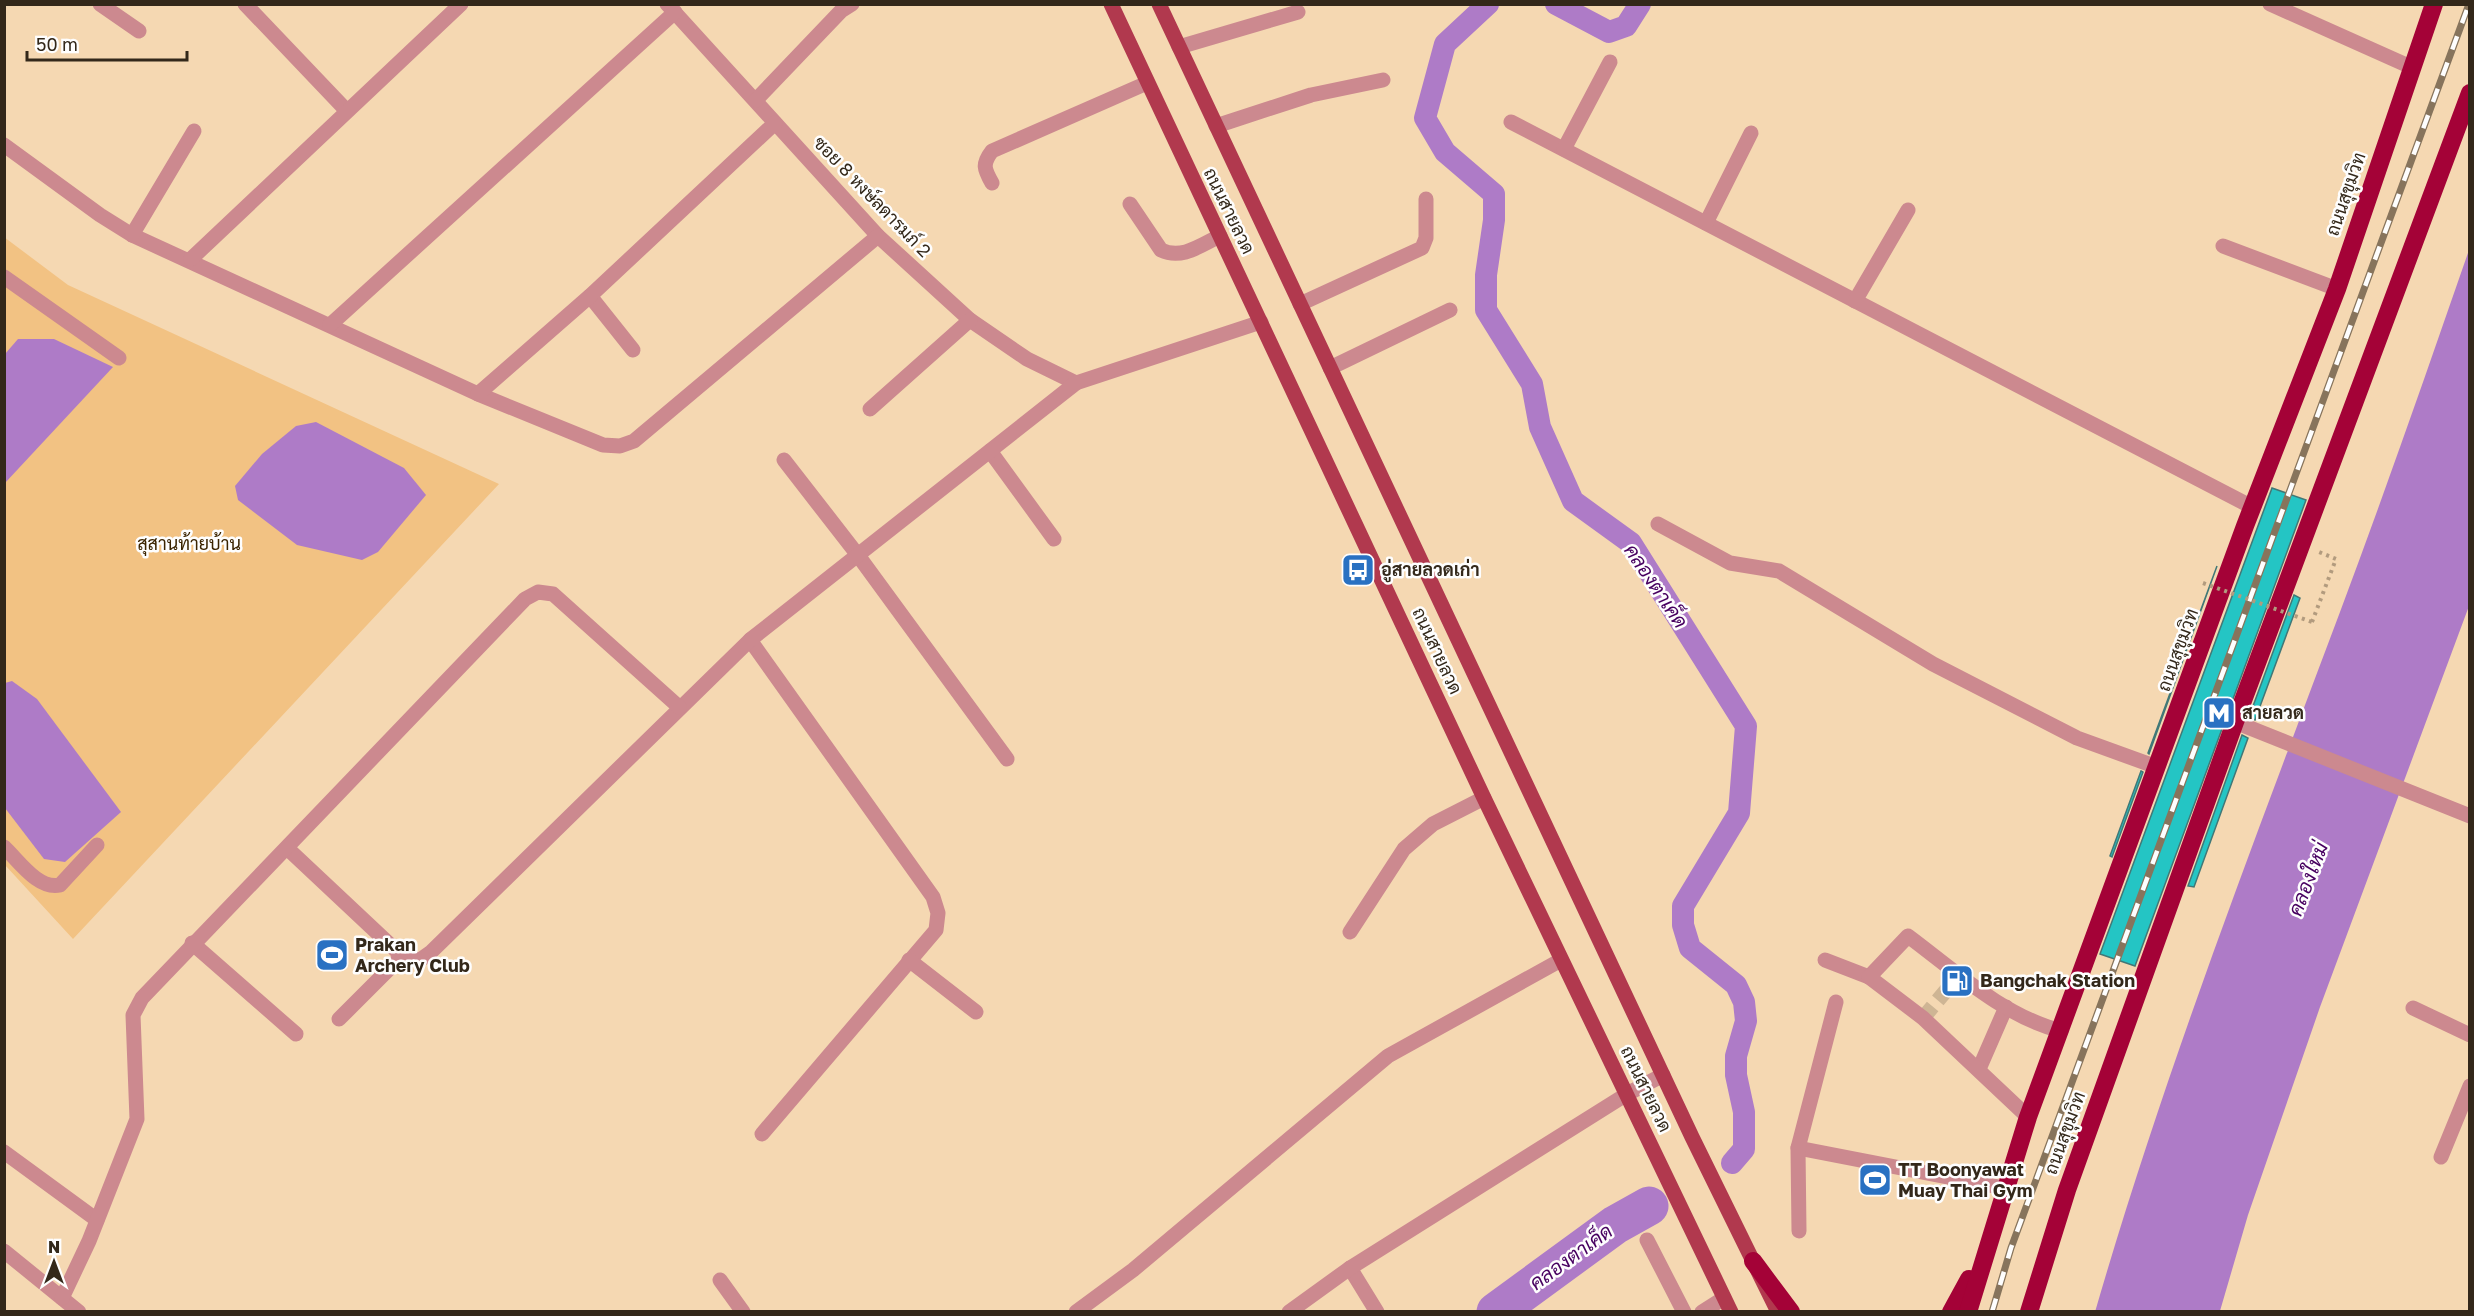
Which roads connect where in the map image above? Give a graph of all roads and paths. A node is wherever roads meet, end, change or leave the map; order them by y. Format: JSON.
{"nodes":[{"id":1,"x":100,"y":4,"type":"edge"},
{"id":2,"x":245,"y":4,"type":"edge"},
{"id":3,"x":852,"y":4,"type":"edge"},
{"id":4,"x":1111,"y":4,"type":"edge"},
{"id":5,"x":1159,"y":4,"type":"edge"},
{"id":6,"x":2270,"y":4,"type":"edge"},
{"id":7,"x":2434,"y":4,"type":"edge"},
{"id":8,"x":455,"y":6,"type":"edge"},
{"id":9,"x":671,"y":8,"type":"edge"},
{"id":10,"x":1298,"y":12,"type":"dead end"},
{"id":11,"x":139,"y":31,"type":"dead end"},
{"id":12,"x":1179,"y":47,"type":"junction"},
{"id":13,"x":1610,"y":62,"type":"dead end"},
{"id":14,"x":2411,"y":68,"type":"junction"},
{"id":15,"x":1383,"y":80,"type":"dead end"},
{"id":16,"x":1147,"y":83,"type":"junction"},
{"id":17,"x":2469,"y":93,"type":"edge"},
{"id":18,"x":756,"y":100,"type":"junction"},
{"id":19,"x":346,"y":110,"type":"junction"},
{"id":20,"x":1511,"y":122,"type":"dead end"},
{"id":21,"x":775,"y":123,"type":"junction"},
{"id":22,"x":1216,"y":126,"type":"junction"},
{"id":23,"x":194,"y":131,"type":"dead end"},
{"id":24,"x":1751,"y":133,"type":"dead end"},
{"id":25,"x":4,"y":145,"type":"edge"},
{"id":26,"x":1564,"y":149,"type":"junction"},
{"id":27,"x":992,"y":183,"type":"dead end"},
{"id":28,"x":1426,"y":199,"type":"dead end"},
{"id":29,"x":1131,"y":204,"type":"dead end"},
{"id":30,"x":1908,"y":210,"type":"dead end"},
{"id":31,"x":1706,"y":223,"type":"junction"},
{"id":32,"x":132,"y":235,"type":"junction"},
{"id":33,"x":878,"y":236,"type":"junction"},
{"id":34,"x":1220,"y":236,"type":"junction"},
{"id":35,"x":2223,"y":246,"type":"dead end"},
{"id":36,"x":190,"y":260,"type":"junction"},
{"id":37,"x":4,"y":277,"type":"edge"},
{"id":38,"x":2337,"y":289,"type":"junction"},
{"id":39,"x":590,"y":296,"type":"junction"},
{"id":40,"x":1855,"y":301,"type":"junction"},
{"id":41,"x":1300,"y":304,"type":"junction"},
{"id":42,"x":1450,"y":310,"type":"dead end"},
{"id":43,"x":970,"y":320,"type":"junction"},
{"id":44,"x":1261,"y":322,"type":"junction"},
{"id":45,"x":330,"y":325,"type":"junction"},
{"id":46,"x":633,"y":350,"type":"dead end"},
{"id":47,"x":119,"y":358,"type":"dead end"},
{"id":48,"x":1330,"y":368,"type":"junction"},
{"id":49,"x":1076,"y":383,"type":"junction"},
{"id":50,"x":478,"y":394,"type":"junction"},
{"id":51,"x":870,"y":409,"type":"dead end"},
{"id":52,"x":990,"y":451,"type":"junction"},
{"id":53,"x":784,"y":460,"type":"dead end"},
{"id":54,"x":2252,"y":507,"type":"junction"},
{"id":55,"x":1658,"y":524,"type":"dead end"},
{"id":56,"x":1054,"y":538,"type":"dead end"},
{"id":57,"x":2302,"y":545,"type":"junction"},
{"id":58,"x":857,"y":554,"type":"junction"},
{"id":59,"x":2203,"y":583,"type":"dead end"},
{"id":60,"x":750,"y":640,"type":"junction"},
{"id":61,"x":679,"y":707,"type":"junction"},
{"id":62,"x":2235,"y":722,"type":"junction"},
{"id":63,"x":1007,"y":759,"type":"dead end"},
{"id":64,"x":2157,"y":767,"type":"junction"},
{"id":65,"x":1484,"y":798,"type":"junction"},
{"id":66,"x":2469,"y":816,"type":"edge"},
{"id":67,"x":97,"y":845,"type":"dead end"},
{"id":68,"x":4,"y":847,"type":"edge"},
{"id":69,"x":288,"y":849,"type":"junction"},
{"id":70,"x":1350,"y":932,"type":"dead end"},
{"id":71,"x":192,"y":943,"type":"junction"},
{"id":72,"x":402,"y":956,"type":"junction"},
{"id":73,"x":909,"y":960,"type":"junction"},
{"id":74,"x":1562,"y":960,"type":"junction"},
{"id":75,"x":1825,"y":960,"type":"dead end"},
{"id":76,"x":1869,"y":977,"type":"junction"},
{"id":77,"x":1836,"y":1002,"type":"dead end"},
{"id":78,"x":2006,"y":1007,"type":"junction"},
{"id":79,"x":2414,"y":1008,"type":"dead end"},
{"id":80,"x":976,"y":1012,"type":"dead end"},
{"id":81,"x":339,"y":1019,"type":"dead end"},
{"id":82,"x":2061,"y":1031,"type":"junction"},
{"id":83,"x":296,"y":1034,"type":"dead end"},
{"id":84,"x":2469,"y":1035,"type":"edge"},
{"id":85,"x":1979,"y":1069,"type":"junction"},
{"id":86,"x":1663,"y":1075,"type":"junction"},
{"id":87,"x":2469,"y":1086,"type":"edge"},
{"id":88,"x":1627,"y":1094,"type":"junction"},
{"id":89,"x":2028,"y":1116,"type":"junction"},
{"id":90,"x":762,"y":1134,"type":"dead end"},
{"id":91,"x":1798,"y":1148,"type":"junction"},
{"id":92,"x":4,"y":1152,"type":"edge"},
{"id":93,"x":2441,"y":1157,"type":"dead end"},
{"id":94,"x":2004,"y":1188,"type":"junction"},
{"id":95,"x":97,"y":1220,"type":"junction"},
{"id":96,"x":1799,"y":1231,"type":"dead end"},
{"id":97,"x":1647,"y":1240,"type":"dead end"},
{"id":98,"x":1988,"y":1242,"type":"junction"},
{"id":99,"x":4,"y":1251,"type":"edge"},
{"id":100,"x":1754,"y":1261,"type":"junction"},
{"id":101,"x":1350,"y":1268,"type":"junction"},
{"id":102,"x":720,"y":1280,"type":"dead end"},
{"id":103,"x":62,"y":1298,"type":"junction"},
{"id":104,"x":1728,"y":1305,"type":"edge"},
{"id":105,"x":79,"y":1311,"type":"edge"},
{"id":106,"x":743,"y":1311,"type":"edge"},
{"id":107,"x":1076,"y":1311,"type":"edge"},
{"id":108,"x":1289,"y":1311,"type":"edge"},
{"id":109,"x":1377,"y":1311,"type":"edge"},
{"id":110,"x":1684,"y":1311,"type":"edge"},
{"id":111,"x":1702,"y":1311,"type":"edge"},
{"id":112,"x":1778,"y":1311,"type":"edge"},
{"id":113,"x":1791,"y":1311,"type":"edge"},
{"id":114,"x":1951,"y":1311,"type":"edge"},
{"id":115,"x":1968,"y":1311,"type":"edge"},
{"id":116,"x":2029,"y":1311,"type":"edge"}],
"edges":[{"from":1,"to":11,"type":"street"},
{"from":2,"to":19,"type":"street"},
{"from":3,"to":18,"type":"street"},
{"from":4,"to":16,"type":"main road","name":"ถนนสายลวด"},
{"from":5,"to":12,"type":"main road","name":"ถนนสายลวด"},
{"from":6,"to":14,"type":"street"},
{"from":7,"to":14,"type":"highway","name":"ถนนสุขุมวิท"},
{"from":8,"to":19,"type":"street"},
{"from":9,"to":18,"type":"street","name":"ซอย 8 หงษ์ลดารมภ์ 2"},
{"from":9,"to":45,"type":"street"},
{"from":10,"to":12,"type":"street"},
{"from":12,"to":22,"type":"main road","name":"ถนนสายลวด"},
{"from":13,"to":26,"type":"street"},
{"from":14,"to":38,"type":"highway","name":"ถนนสุขุมวิท"},
{"from":15,"to":22,"type":"street"},
{"from":16,"to":27,"type":"street"},
{"from":16,"to":34,"type":"main road","name":"ถนนสายลวด"},
{"from":17,"to":57,"type":"highway","name":"ถนนสุขุมวิท"},
{"from":18,"to":21,"type":"street","name":"ซอย 8 หงษ์ลดารมภ์ 2"},
{"from":19,"to":36,"type":"street"},
{"from":20,"to":26,"type":"street"},
{"from":21,"to":33,"type":"street","name":"ซอย 8 หงษ์ลดารมภ์ 2"},
{"from":21,"to":39,"type":"street"},
{"from":22,"to":41,"type":"main road","name":"ถนนสายลวด"},
{"from":23,"to":32,"type":"street"},
{"from":24,"to":31,"type":"street"},
{"from":25,"to":32,"type":"street"},
{"from":26,"to":31,"type":"street"},
{"from":28,"to":41,"type":"street"},
{"from":29,"to":34,"type":"street"},
{"from":30,"to":40,"type":"street"},
{"from":31,"to":40,"type":"street"},
{"from":32,"to":36,"type":"street"},
{"from":33,"to":43,"type":"street","name":"ซอย 8 หงษ์ลดารมภ์ 2"},
{"from":33,"to":50,"type":"street"},
{"from":34,"to":44,"type":"main road","name":"ถนนสายลวด"},
{"from":35,"to":38,"type":"street"},
{"from":36,"to":45,"type":"street"},
{"from":37,"to":47,"type":"street"},
{"from":38,"to":54,"type":"highway","name":"ถนนสุขุมวิท"},
{"from":39,"to":46,"type":"street"},
{"from":39,"to":50,"type":"street"},
{"from":40,"to":54,"type":"street"},
{"from":41,"to":48,"type":"main road","name":"ถนนสายลวด"},
{"from":42,"to":48,"type":"street"},
{"from":43,"to":49,"type":"street","name":"ซอย 8 หงษ์ลดารมภ์ 2"},
{"from":43,"to":51,"type":"street"},
{"from":44,"to":49,"type":"street"},
{"from":44,"to":65,"type":"main road","name":"ถนนสายลวด"},
{"from":45,"to":50,"type":"street"},
{"from":48,"to":86,"type":"main road","name":"ถนนสายลวด"},
{"from":49,"to":52,"type":"street"},
{"from":52,"to":56,"type":"street"},
{"from":52,"to":58,"type":"street"},
{"from":53,"to":58,"type":"street"},
{"from":54,"to":64,"type":"highway","name":"ถนนสุขุมวิท"},
{"from":55,"to":64,"type":"street"},
{"from":57,"to":59,"type":"path","bridge":true},
{"from":57,"to":62,"type":"highway","name":"ถนนสุขุมวิท"},
{"from":58,"to":60,"type":"street"},
{"from":58,"to":63,"type":"street"},
{"from":60,"to":61,"type":"street"},
{"from":60,"to":73,"type":"street"},
{"from":61,"to":69,"type":"street"},
{"from":61,"to":72,"type":"street"},
{"from":62,"to":66,"type":"street"},
{"from":62,"to":116,"type":"highway","name":"ถนนสุขุมวิท"},
{"from":64,"to":82,"type":"highway","name":"ถนนสุขุมวิท"},
{"from":65,"to":70,"type":"street"},
{"from":65,"to":74,"type":"main road","name":"ถนนสายลวด"},
{"from":67,"to":68,"type":"street"},
{"from":69,"to":71,"type":"street"},
{"from":69,"to":72,"type":"street"},
{"from":71,"to":83,"type":"street"},
{"from":71,"to":95,"type":"street"},
{"from":72,"to":81,"type":"street"},
{"from":73,"to":80,"type":"street"},
{"from":73,"to":90,"type":"street"},
{"from":74,"to":88,"type":"main road","name":"ถนนสายลวด"},
{"from":74,"to":107,"type":"street"},
{"from":75,"to":76,"type":"street"},
{"from":76,"to":78,"type":"street"},
{"from":76,"to":85,"type":"street"},
{"from":77,"to":91,"type":"street"},
{"from":78,"to":82,"type":"street"},
{"from":78,"to":85,"type":"street"},
{"from":79,"to":84,"type":"street"},
{"from":82,"to":89,"type":"highway","name":"ถนนสุขุมวิท"},
{"from":85,"to":89,"type":"street"},
{"from":86,"to":88,"type":"street"},
{"from":86,"to":100,"type":"main road","name":"ถนนสายลวด"},
{"from":87,"to":93,"type":"street"},
{"from":88,"to":101,"type":"street"},
{"from":88,"to":104,"type":"main road","name":"ถนนสายลวด"},
{"from":89,"to":94,"type":"highway","name":"ถนนสุขุมวิท"},
{"from":91,"to":94,"type":"street"},
{"from":91,"to":96,"type":"street"},
{"from":92,"to":95,"type":"street"},
{"from":94,"to":98,"type":"highway","name":"ถนนสุขุมวิท"},
{"from":95,"to":103,"type":"street"},
{"from":97,"to":110,"type":"street"},
{"from":98,"to":114,"type":"highway"},
{"from":98,"to":115,"type":"highway","name":"ถนนสุขุมวิท"},
{"from":99,"to":103,"type":"street"},
{"from":100,"to":112,"type":"main road","name":"ถนนสายลวด"},
{"from":100,"to":113,"type":"highway"},
{"from":101,"to":108,"type":"street"},
{"from":101,"to":109,"type":"street"},
{"from":102,"to":106,"type":"street"},
{"from":103,"to":105,"type":"street"},
{"from":104,"to":111,"type":"street"}]}
